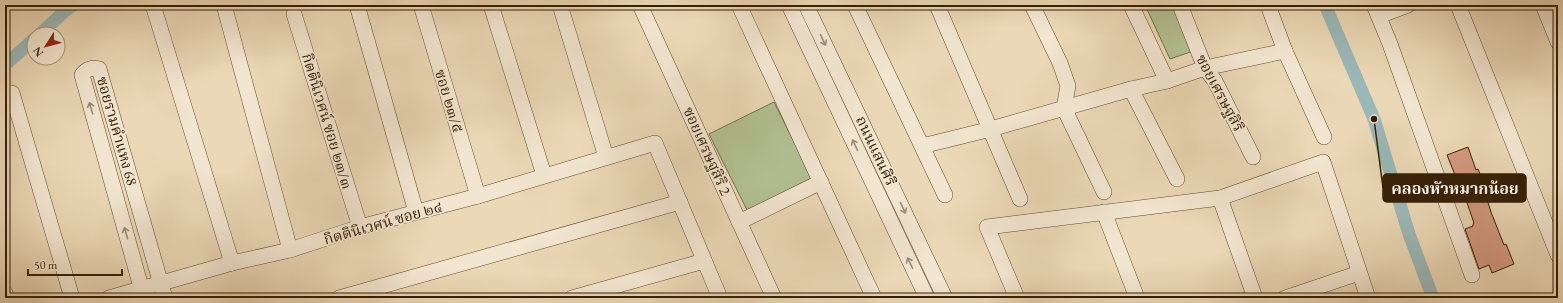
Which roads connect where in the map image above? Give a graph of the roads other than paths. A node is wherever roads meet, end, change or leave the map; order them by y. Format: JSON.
{"nodes":[{"id":1,"x":153,"y":5,"type":"edge"},
{"id":2,"x":224,"y":5,"type":"edge"},
{"id":3,"x":357,"y":5,"type":"edge"},
{"id":4,"x":421,"y":5,"type":"edge"},
{"id":5,"x":491,"y":5,"type":"edge"},
{"id":6,"x":560,"y":5,"type":"edge"},
{"id":7,"x":640,"y":5,"type":"edge"},
{"id":8,"x":739,"y":5,"type":"edge"},
{"id":9,"x":790,"y":5,"type":"edge"},
{"id":10,"x":806,"y":5,"type":"edge"},
{"id":11,"x":856,"y":5,"type":"edge"},
{"id":12,"x":937,"y":5,"type":"edge"},
{"id":13,"x":1032,"y":5,"type":"edge"},
{"id":14,"x":1131,"y":5,"type":"edge"},
{"id":15,"x":1180,"y":5,"type":"edge"},
{"id":16,"x":1268,"y":5,"type":"edge"},
{"id":17,"x":1408,"y":5,"type":"edge"},
{"id":18,"x":1458,"y":5,"type":"edge"},
{"id":19,"x":1543,"y":5,"type":"edge"},
{"id":20,"x":1377,"y":10,"type":"edge"},
{"id":21,"x":294,"y":14,"type":"dead end"},
{"id":22,"x":1558,"y":42,"type":"edge"},
{"id":23,"x":1285,"y":51,"type":"junction"},
{"id":24,"x":1205,"y":68,"type":"junction"},
{"id":25,"x":1167,"y":81,"type":"junction"},
{"id":26,"x":1131,"y":88,"type":"junction"},
{"id":27,"x":12,"y":94,"type":"dead end"},
{"id":28,"x":1064,"y":108,"type":"junction"},
{"id":29,"x":861,"y":119,"type":"junction"},
{"id":30,"x":846,"y":126,"type":"junction"},
{"id":31,"x":991,"y":129,"type":"junction"},
{"id":32,"x":1324,"y":137,"type":"dead end"},
{"id":33,"x":922,"y":146,"type":"junction"},
{"id":34,"x":1253,"y":157,"type":"dead end"},
{"id":35,"x":606,"y":158,"type":"junction"},
{"id":36,"x":544,"y":175,"type":"junction"},
{"id":37,"x":1177,"y":179,"type":"dead end"},
{"id":38,"x":821,"y":182,"type":"junction"},
{"id":39,"x":1104,"y":192,"type":"dead end"},
{"id":40,"x":945,"y":195,"type":"dead end"},
{"id":41,"x":478,"y":196,"type":"junction"},
{"id":42,"x":1220,"y":198,"type":"junction"},
{"id":43,"x":1020,"y":199,"type":"dead end"},
{"id":44,"x":680,"y":202,"type":"junction"},
{"id":45,"x":416,"y":212,"type":"junction"},
{"id":46,"x":1104,"y":212,"type":"junction"},
{"id":47,"x":739,"y":222,"type":"junction"},
{"id":48,"x":360,"y":228,"type":"junction"},
{"id":49,"x":290,"y":250,"type":"junction"},
{"id":50,"x":1558,"y":255,"type":"edge"},
{"id":51,"x":704,"y":261,"type":"junction"},
{"id":52,"x":232,"y":263,"type":"junction"},
{"id":53,"x":1360,"y":273,"type":"junction"},
{"id":54,"x":1472,"y":275,"type":"dead end"},
{"id":55,"x":163,"y":291,"type":"edge"},
{"id":56,"x":5,"y":293,"type":"edge"},
{"id":57,"x":143,"y":294,"type":"edge"},
{"id":58,"x":7,"y":298,"type":"edge"},
{"id":59,"x":72,"y":298,"type":"edge"},
{"id":60,"x":109,"y":298,"type":"edge"},
{"id":61,"x":340,"y":298,"type":"edge"},
{"id":62,"x":572,"y":298,"type":"edge"},
{"id":63,"x":720,"y":298,"type":"edge"},
{"id":64,"x":774,"y":298,"type":"edge"},
{"id":65,"x":874,"y":298,"type":"edge"},
{"id":66,"x":927,"y":298,"type":"edge"},
{"id":67,"x":944,"y":298,"type":"edge"},
{"id":68,"x":1017,"y":298,"type":"edge"},
{"id":69,"x":1137,"y":298,"type":"edge"},
{"id":70,"x":1255,"y":298,"type":"edge"},
{"id":71,"x":1285,"y":298,"type":"edge"},
{"id":72,"x":1368,"y":298,"type":"edge"}],
"edges":[{"from":1,"to":52,"type":"street"},
{"from":2,"to":49,"type":"street"},
{"from":3,"to":45,"type":"street"},
{"from":4,"to":41,"type":"street","name":"ซอย ๒๓/๕"},
{"from":5,"to":36,"type":"street"},
{"from":6,"to":35,"type":"street"},
{"from":7,"to":47,"type":"street","name":"ซอยเศรษฐสิริ 2"},
{"from":8,"to":38,"type":"street"},
{"from":9,"to":30,"type":"street","name":"ถนนแสนศิริ"},
{"from":10,"to":29,"type":"street","name":"ถนนแสนศิริ","one_way":true},
{"from":11,"to":33,"type":"street"},
{"from":12,"to":31,"type":"street"},
{"from":13,"to":28,"type":"street"},
{"from":14,"to":25,"type":"street"},
{"from":15,"to":24,"type":"street","name":"ซอยเศรษฐสิริ"},
{"from":16,"to":23,"type":"street"},
{"from":17,"to":20,"type":"street"},
{"from":18,"to":50,"type":"street"},
{"from":19,"to":22,"type":"street"},
{"from":20,"to":54,"type":"street"},
{"from":21,"to":48,"type":"street","name":"กิตตินิเวศน์ ซอย ๒๓/๓"},
{"from":23,"to":24,"type":"street"},
{"from":23,"to":32,"type":"street"},
{"from":24,"to":25,"type":"street"},
{"from":24,"to":34,"type":"street","name":"ซอยเศรษฐสิริ"},
{"from":25,"to":26,"type":"street"},
{"from":26,"to":28,"type":"street"},
{"from":26,"to":37,"type":"street"},
{"from":27,"to":59,"type":"street"},
{"from":28,"to":31,"type":"street"},
{"from":28,"to":39,"type":"street"},
{"from":29,"to":30,"type":"street"},
{"from":29,"to":67,"type":"street","name":"ถนนแสนศิริ","one_way":true},
{"from":66,"to":30,"type":"street","name":"ถนนแสนศิริ","one_way":true},
{"from":31,"to":33,"type":"street"},
{"from":31,"to":43,"type":"street"},
{"from":33,"to":40,"type":"street"},
{"from":35,"to":36,"type":"street","name":"กิตตินิเวศน์ ซอย ๒๔"},
{"from":35,"to":44,"type":"street","name":"กิตตินิเวศน์ ซอย ๒๔"},
{"from":36,"to":41,"type":"street","name":"กิตตินิเวศน์ ซอย ๒๔"},
{"from":38,"to":47,"type":"street"},
{"from":38,"to":65,"type":"street"},
{"from":41,"to":45,"type":"street","name":"กิตตินิเวศน์ ซอย ๒๔"},
{"from":42,"to":46,"type":"street"},
{"from":42,"to":53,"type":"street"},
{"from":42,"to":70,"type":"street"},
{"from":44,"to":51,"type":"street"},
{"from":44,"to":61,"type":"street"},
{"from":45,"to":48,"type":"street","name":"กิตตินิเวศน์ ซอย ๒๔"},
{"from":46,"to":68,"type":"street"},
{"from":46,"to":69,"type":"street"},
{"from":47,"to":64,"type":"street","name":"ซอยเศรษฐสิริ 2"},
{"from":48,"to":49,"type":"street","name":"กิตตินิเวศน์ ซอย ๒๔"},
{"from":49,"to":52,"type":"street","name":"กิตตินิเวศน์ ซอย ๒๔"},
{"from":51,"to":62,"type":"street"},
{"from":51,"to":63,"type":"street"},
{"from":52,"to":55,"type":"street","name":"กิตตินิเวศน์ ซอย ๒๔"},
{"from":53,"to":71,"type":"street"},
{"from":53,"to":72,"type":"street"},
{"from":55,"to":57,"type":"street","name":"กิตตินิเวศน์ ซอย ๒๔"},
{"from":57,"to":55,"type":"street","name":"ซอยรามคำแหง 68","one_way":true},
{"from":56,"to":58,"type":"street"},
{"from":57,"to":60,"type":"street","name":"กิตตินิเวศน์ ซอย ๒๔"}]}
